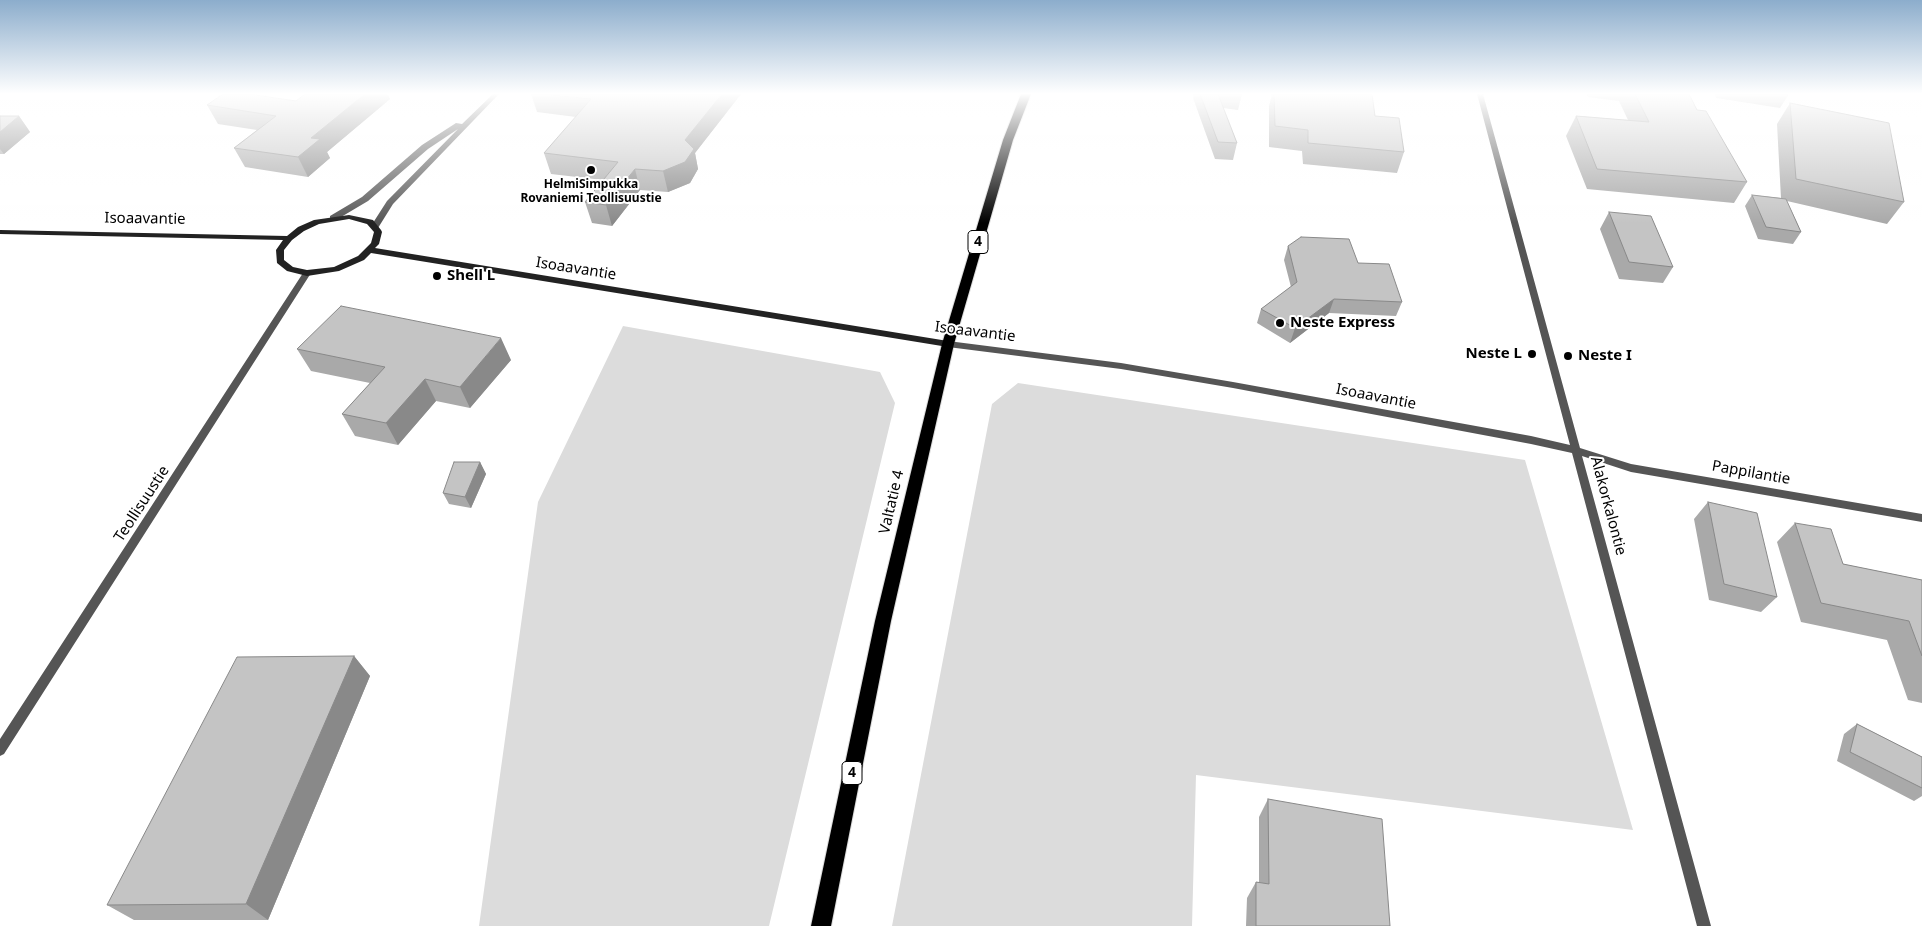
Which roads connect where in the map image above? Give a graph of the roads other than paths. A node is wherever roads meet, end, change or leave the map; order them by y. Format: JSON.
{"nodes":[{"id":1,"x":441,"y":137,"type":"edge"},
{"id":2,"x":453,"y":137,"type":"edge"},
{"id":3,"x":1009,"y":137,"type":"edge"},
{"id":4,"x":1492,"y":137,"type":"edge"},
{"id":5,"x":333,"y":218,"type":"junction"},
{"id":6,"x":375,"y":226,"type":"junction"},
{"id":7,"x":0,"y":232,"type":"edge"},
{"id":8,"x":289,"y":238,"type":"junction"},
{"id":9,"x":370,"y":250,"type":"junction"},
{"id":10,"x":307,"y":273,"type":"junction"},
{"id":11,"x":948,"y":344,"type":"junction"},
{"id":12,"x":1576,"y":450,"type":"junction"},
{"id":13,"x":1922,"y":518,"type":"edge"},
{"id":14,"x":0,"y":750,"type":"edge"},
{"id":15,"x":821,"y":926,"type":"edge"},
{"id":16,"x":1704,"y":926,"type":"edge"}],
"edges":[{"from":1,"to":5,"type":"street"},
{"from":2,"to":6,"type":"street"},
{"from":3,"to":11,"type":"highway","name":"Valtatie 4","number":"4"},
{"from":4,"to":12,"type":"street","name":"Alakorkalontie"},
{"from":5,"to":6,"type":"main road"},
{"from":5,"to":8,"type":"main road"},
{"from":6,"to":9,"type":"main road"},
{"from":7,"to":8,"type":"main road","name":"Isoaavantie"},
{"from":8,"to":10,"type":"main road"},
{"from":9,"to":10,"type":"main road"},
{"from":9,"to":11,"type":"main road","name":"Isoaavantie"},
{"from":10,"to":14,"type":"street","name":"Teollisuustie"},
{"from":11,"to":12,"type":"street","name":"Isoaavantie"},
{"from":11,"to":15,"type":"highway","name":"Valtatie 4","number":"4"},
{"from":12,"to":13,"type":"street","name":"Pappilantie"},
{"from":12,"to":16,"type":"street","name":"Alakorkalontie"}]}
